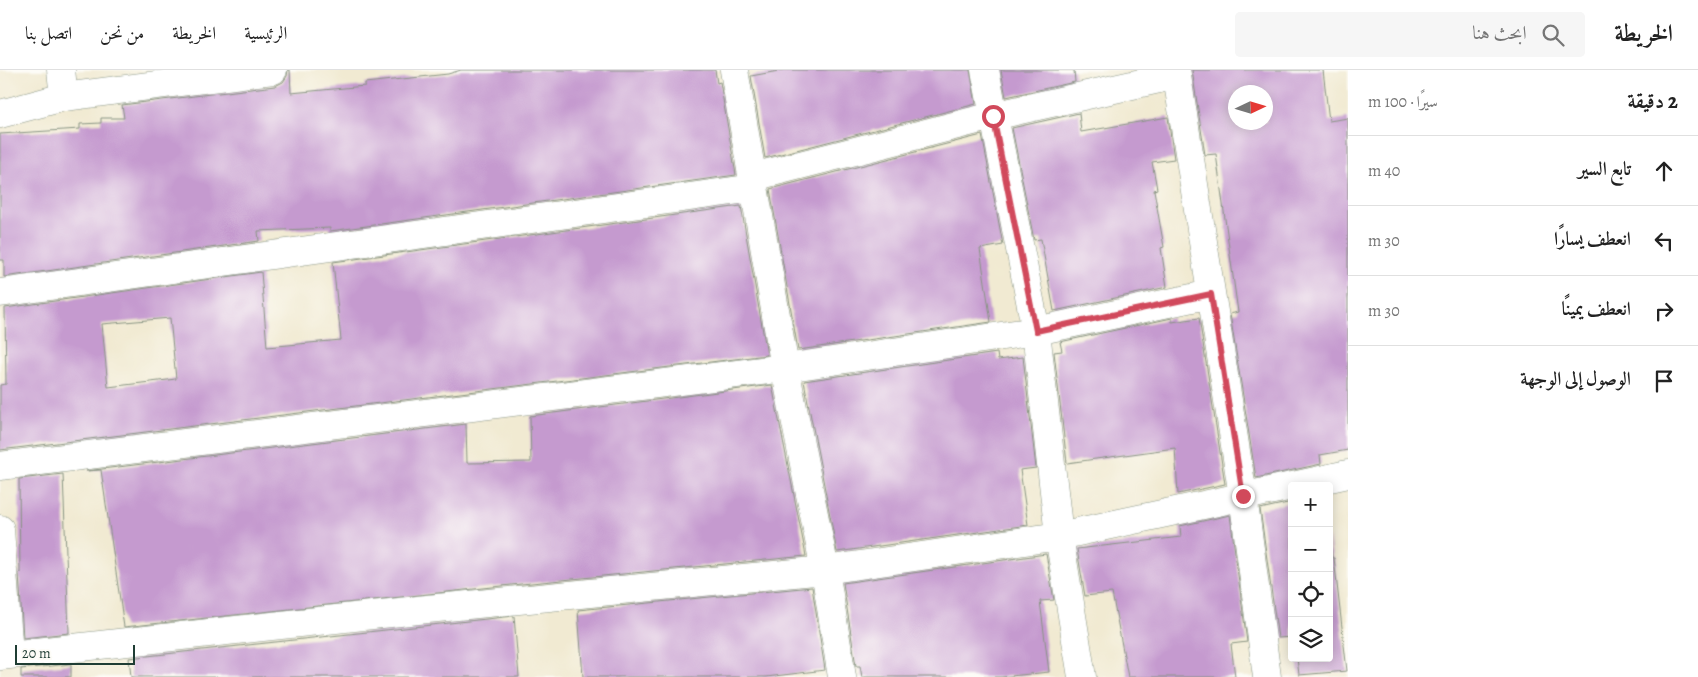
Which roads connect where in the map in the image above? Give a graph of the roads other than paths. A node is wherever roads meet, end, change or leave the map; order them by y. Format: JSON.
{"nodes":[{"id":1,"x":61,"y":70,"type":"edge"},
{"id":2,"x":273,"y":70,"type":"edge"},
{"id":3,"x":734,"y":70,"type":"edge"},
{"id":4,"x":985,"y":70,"type":"edge"},
{"id":5,"x":1176,"y":72,"type":"edge"},
{"id":6,"x":64,"y":97,"type":"junction"},
{"id":7,"x":0,"y":114,"type":"edge"},
{"id":8,"x":993,"y":116,"type":"junction"},
{"id":9,"x":754,"y":182,"type":"junction"},
{"id":10,"x":0,"y":293,"type":"edge"},
{"id":11,"x":1211,"y":294,"type":"junction"},
{"id":12,"x":1036,"y":331,"type":"junction"},
{"id":13,"x":785,"y":368,"type":"junction"},
{"id":14,"x":0,"y":466,"type":"edge"},
{"id":15,"x":1348,"y":474,"type":"edge"},
{"id":16,"x":1311,"y":482,"type":"edge"},
{"id":17,"x":1288,"y":487,"type":"edge"},
{"id":18,"x":1243,"y":496,"type":"junction"},
{"id":19,"x":0,"y":529,"type":"edge"},
{"id":20,"x":1059,"y":536,"type":"junction"},
{"id":21,"x":825,"y":570,"type":"junction"},
{"id":22,"x":4,"y":656,"type":"edge"},
{"id":23,"x":842,"y":677,"type":"edge"},
{"id":24,"x":1082,"y":677,"type":"edge"},
{"id":25,"x":1267,"y":677,"type":"edge"}],
"edges":[{"from":1,"to":6,"type":"street"},
{"from":2,"to":6,"type":"street"},
{"from":3,"to":9,"type":"street"},
{"from":4,"to":8,"type":"street"},
{"from":5,"to":8,"type":"street"},
{"from":5,"to":11,"type":"street"},
{"from":6,"to":7,"type":"street"},
{"from":8,"to":9,"type":"street"},
{"from":8,"to":12,"type":"street"},
{"from":9,"to":10,"type":"street"},
{"from":9,"to":13,"type":"street"},
{"from":11,"to":12,"type":"street"},
{"from":11,"to":18,"type":"street"},
{"from":12,"to":13,"type":"street"},
{"from":12,"to":20,"type":"street"},
{"from":13,"to":14,"type":"street"},
{"from":13,"to":21,"type":"street"},
{"from":15,"to":16,"type":"street"},
{"from":17,"to":18,"type":"street"},
{"from":18,"to":20,"type":"street"},
{"from":18,"to":25,"type":"street"},
{"from":19,"to":22,"type":"street"},
{"from":20,"to":21,"type":"street"},
{"from":20,"to":24,"type":"street"},
{"from":21,"to":22,"type":"street"},
{"from":21,"to":23,"type":"street"}]}
